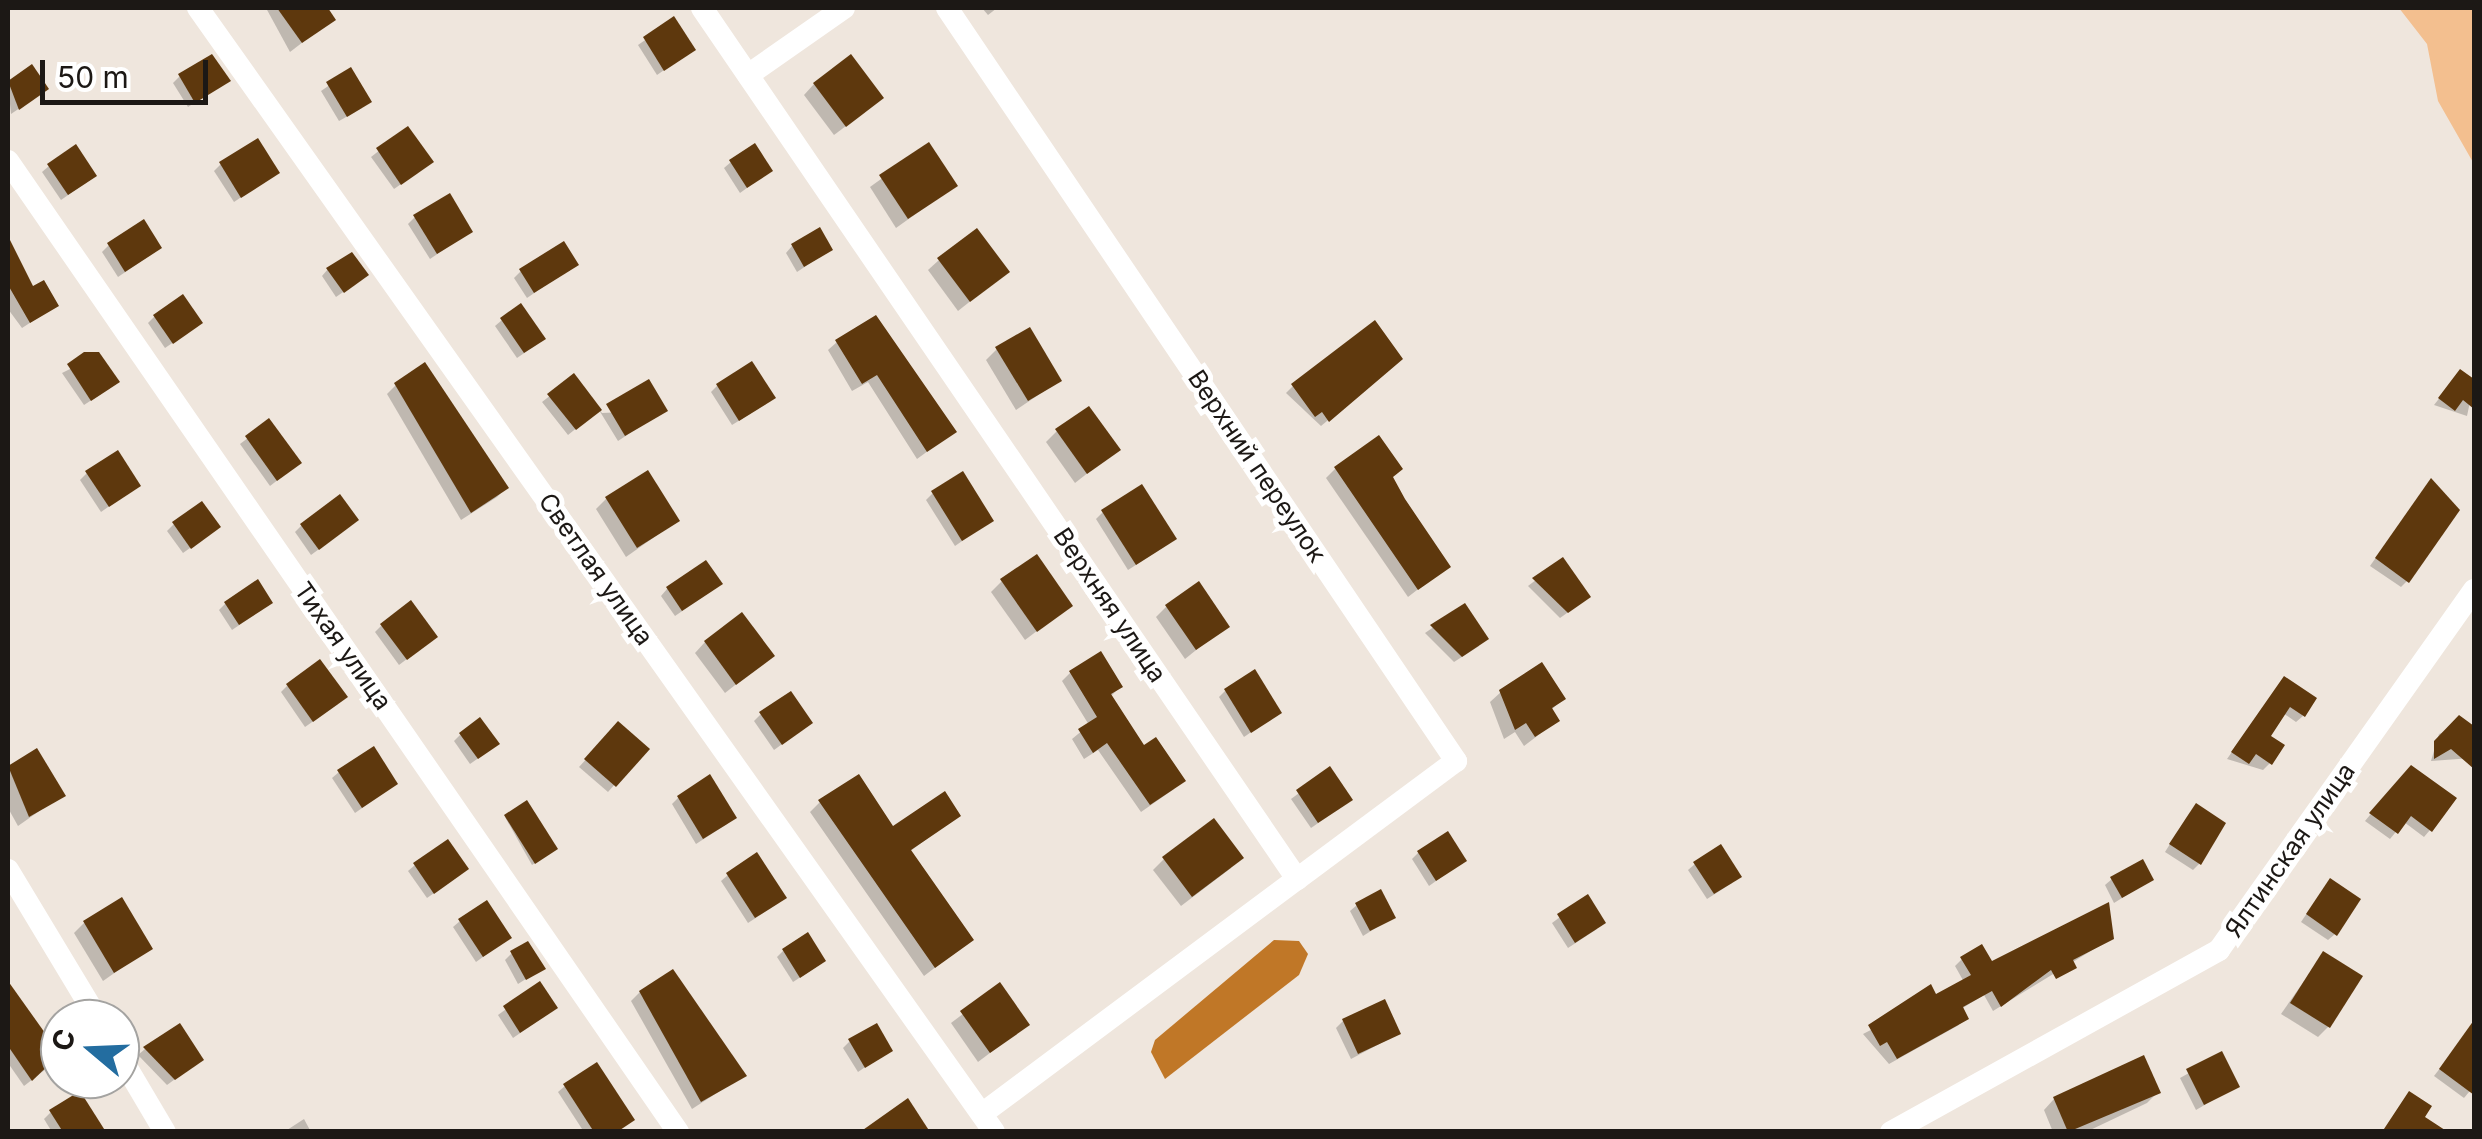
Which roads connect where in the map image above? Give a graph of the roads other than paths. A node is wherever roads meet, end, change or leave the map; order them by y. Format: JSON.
{"nodes":[{"id":1,"x":198,"y":8,"type":"edge"},
{"id":2,"x":702,"y":8,"type":"edge"},
{"id":3,"x":844,"y":8,"type":"edge"},
{"id":4,"x":947,"y":8,"type":"edge"},
{"id":5,"x":748,"y":75,"type":"junction"},
{"id":6,"x":10,"y":170,"type":"edge"},
{"id":7,"x":2474,"y":590,"type":"edge"},
{"id":8,"x":8,"y":870,"type":"edge"},
{"id":9,"x":1297,"y":878,"type":"junction"},
{"id":10,"x":86,"y":999,"type":"edge"},
{"id":11,"x":140,"y":1089,"type":"edge"},
{"id":12,"x":988,"y":1122,"type":"edge"},
{"id":13,"x":166,"y":1132,"type":"edge"},
{"id":14,"x":678,"y":1132,"type":"edge"},
{"id":15,"x":1891,"y":1132,"type":"edge"}],
"edges":[{"from":1,"to":12,"type":"street","name":"Светлая улица"},
{"from":2,"to":5,"type":"street","name":"Верхняя улица"},
{"from":3,"to":5,"type":"street"},
{"from":4,"to":9,"type":"street","name":"Верхний переулок"},
{"from":5,"to":9,"type":"street","name":"Верхняя улица"},
{"from":6,"to":14,"type":"street","name":"Тихая улица"},
{"from":7,"to":15,"type":"street","name":"Ялтинская улица"},
{"from":8,"to":10,"type":"street"},
{"from":9,"to":12,"type":"street"},
{"from":11,"to":13,"type":"street"}]}
